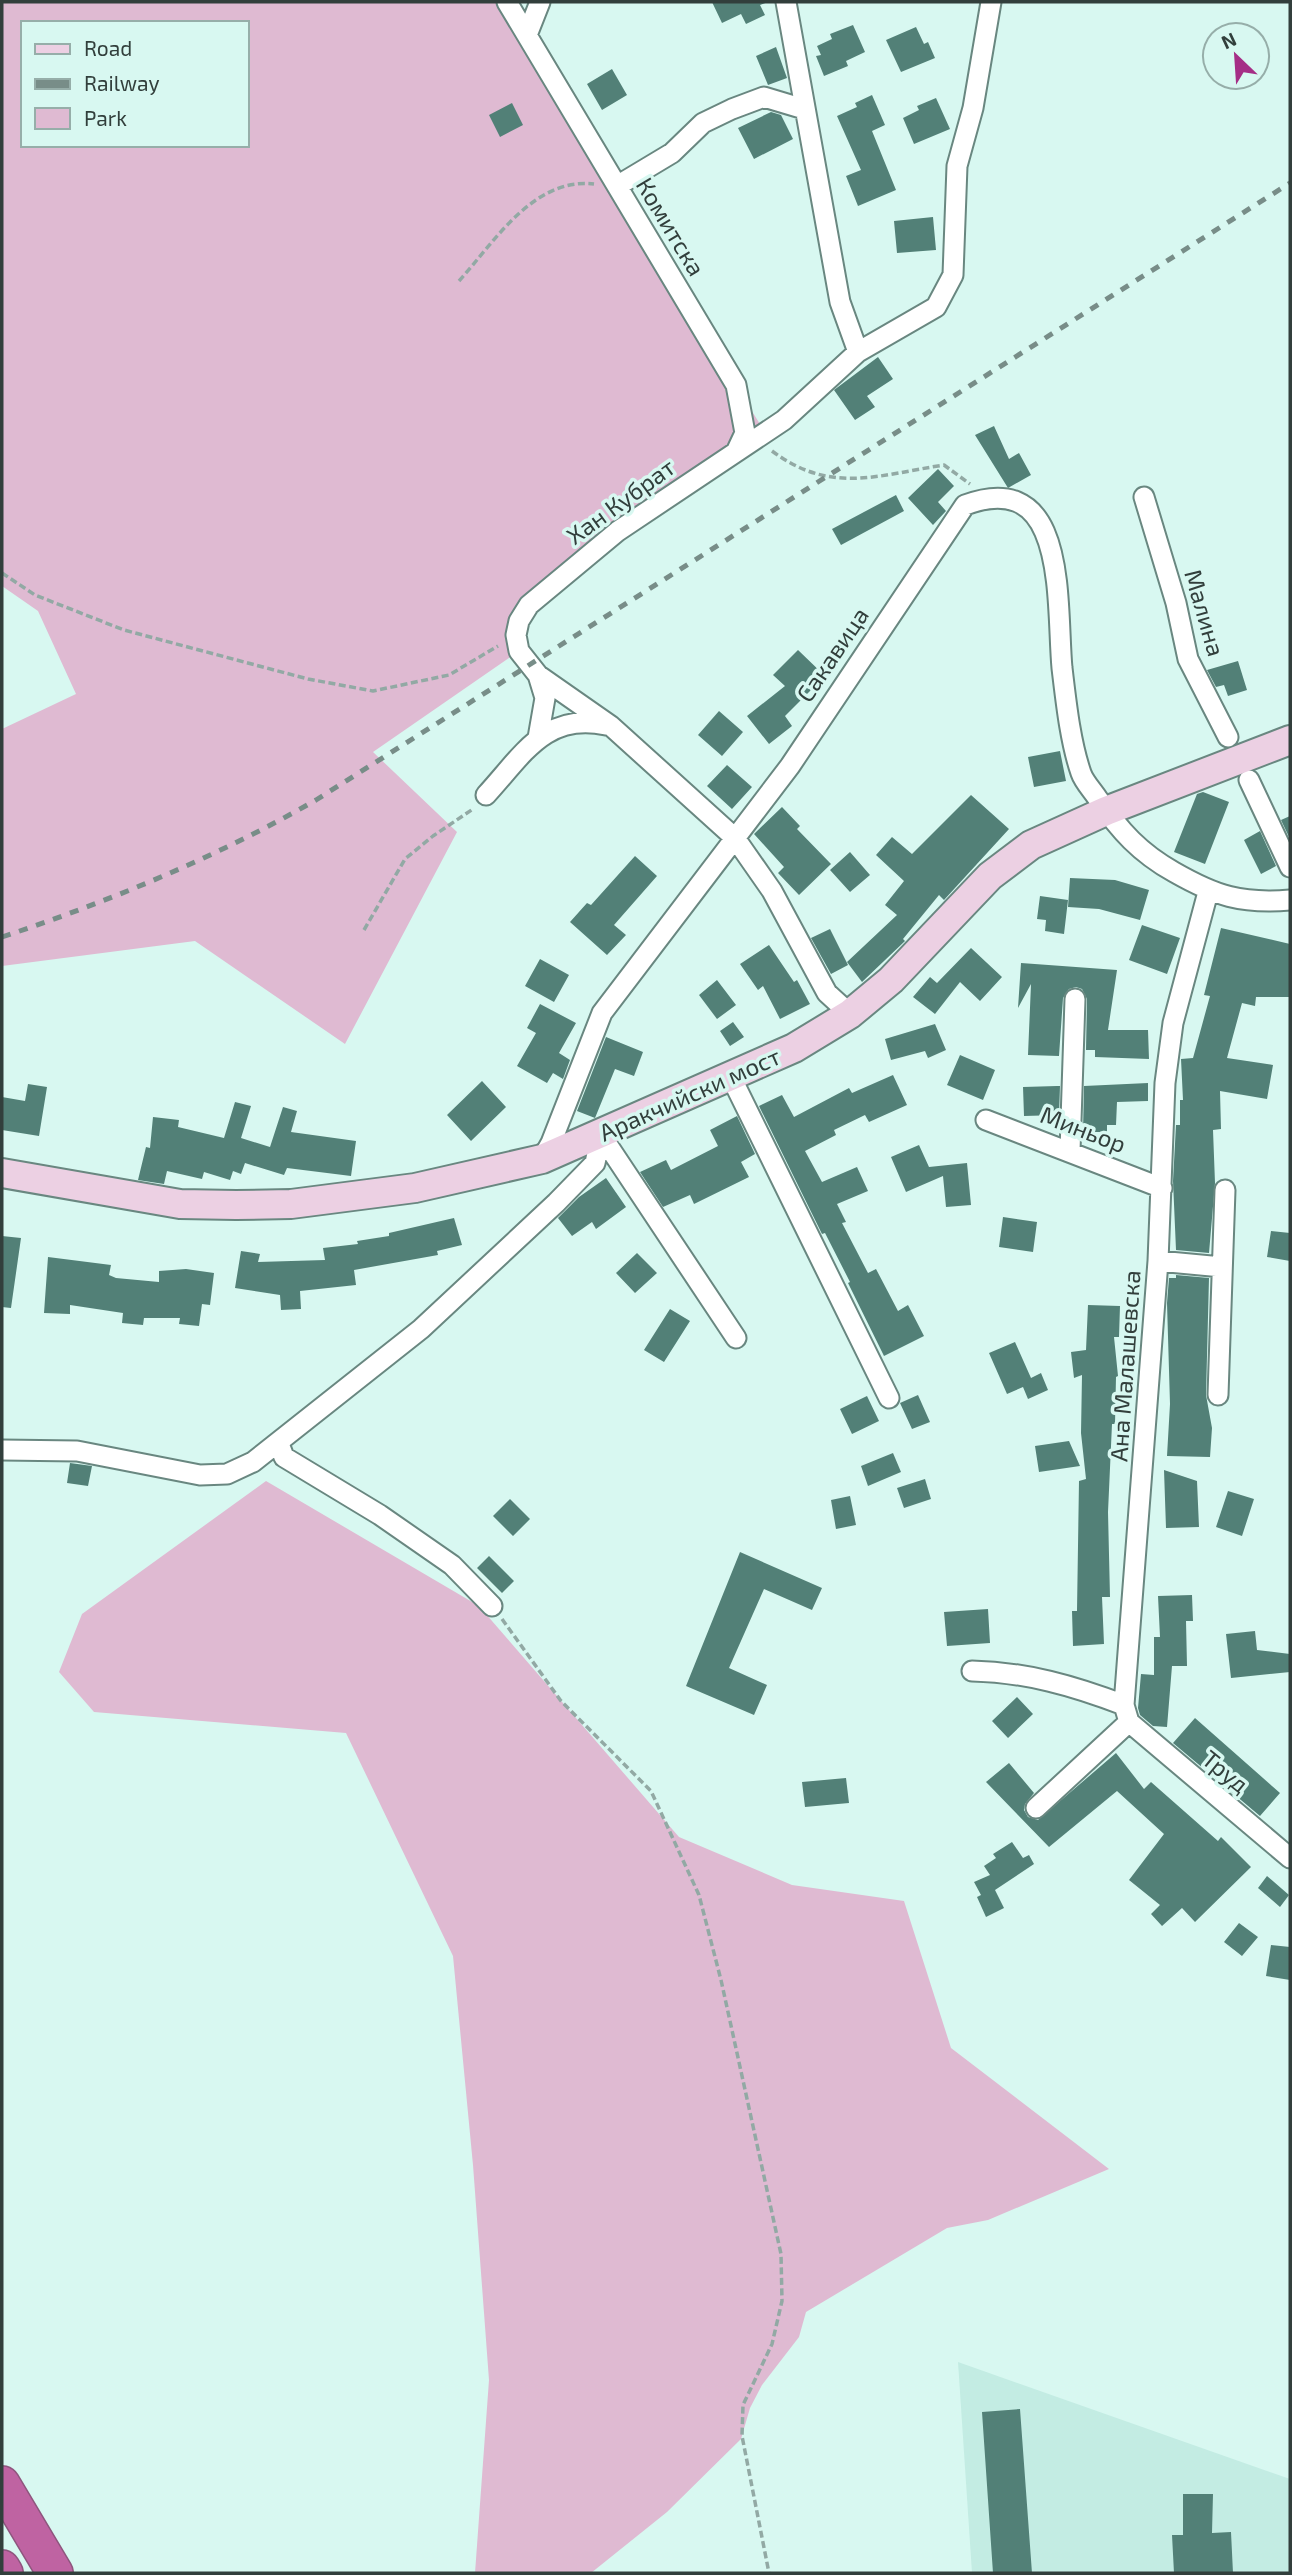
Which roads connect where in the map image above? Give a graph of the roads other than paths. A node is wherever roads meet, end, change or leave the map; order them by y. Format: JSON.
{"nodes":[{"id":1,"x":507,"y":2,"type":"edge"},
{"id":2,"x":540,"y":2,"type":"edge"},
{"id":3,"x":786,"y":2,"type":"edge"},
{"id":4,"x":991,"y":2,"type":"edge"},
{"id":5,"x":527,"y":35,"type":"junction"},
{"id":6,"x":804,"y":109,"type":"junction"},
{"id":7,"x":617,"y":186,"type":"junction"},
{"id":8,"x":858,"y":352,"type":"junction"},
{"id":9,"x":737,"y":450,"type":"junction"},
{"id":10,"x":1144,"y":497,"type":"dead end"},
{"id":11,"x":538,"y":675,"type":"junction"},
{"id":12,"x":611,"y":726,"type":"junction"},
{"id":13,"x":538,"y":737,"type":"junction"},
{"id":14,"x":1227,"y":737,"type":"dead end"},
{"id":15,"x":1290,"y":740,"type":"edge"},
{"id":16,"x":1249,"y":780,"type":"dead end"},
{"id":17,"x":486,"y":795,"type":"road end"},
{"id":18,"x":1106,"y":811,"type":"junction"},
{"id":19,"x":735,"y":838,"type":"junction"},
{"id":20,"x":1290,"y":867,"type":"edge"},
{"id":21,"x":1208,"y":891,"type":"junction"},
{"id":22,"x":1290,"y":900,"type":"edge"},
{"id":23,"x":1075,"y":999,"type":"dead end"},
{"id":24,"x":850,"y":1014,"type":"junction"},
{"id":25,"x":731,"y":1077,"type":"junction"},
{"id":26,"x":986,"y":1119,"type":"dead end"},
{"id":27,"x":601,"y":1135,"type":"junction"},
{"id":28,"x":1070,"y":1151,"type":"junction"},
{"id":29,"x":542,"y":1159,"type":"junction"},
{"id":30,"x":2,"y":1173,"type":"edge"},
{"id":31,"x":1162,"y":1188,"type":"junction"},
{"id":32,"x":1225,"y":1190,"type":"dead end"},
{"id":33,"x":1158,"y":1261,"type":"junction"},
{"id":34,"x":1223,"y":1267,"type":"junction"},
{"id":35,"x":736,"y":1338,"type":"dead end"},
{"id":36,"x":1218,"y":1395,"type":"dead end"},
{"id":37,"x":889,"y":1398,"type":"dead end"},
{"id":38,"x":279,"y":1444,"type":"junction"},
{"id":39,"x":2,"y":1450,"type":"edge"},
{"id":40,"x":492,"y":1606,"type":"road end"},
{"id":41,"x":972,"y":1671,"type":"dead end"},
{"id":42,"x":1127,"y":1714,"type":"junction"},
{"id":43,"x":1036,"y":1808,"type":"dead end"},
{"id":44,"x":1290,"y":1858,"type":"edge"},
{"id":45,"x":2,"y":2484,"type":"edge"},
{"id":46,"x":2,"y":2568,"type":"edge"},
{"id":47,"x":5,"y":2573,"type":"edge"},
{"id":48,"x":55,"y":2573,"type":"edge"}],
"edges":[{"from":1,"to":5,"type":"street","name":"Комитска"},
{"from":2,"to":5,"type":"street"},
{"from":3,"to":6,"type":"street"},
{"from":4,"to":8,"type":"street","name":"Хан Кубрат"},
{"from":5,"to":7,"type":"street","name":"Комитска"},
{"from":6,"to":7,"type":"street"},
{"from":6,"to":8,"type":"street"},
{"from":7,"to":9,"type":"street","name":"Комитска"},
{"from":8,"to":9,"type":"street","name":"Хан Кубрат"},
{"from":9,"to":11,"type":"street","name":"Хан Кубрат"},
{"from":10,"to":14,"type":"street","name":"Малина"},
{"from":11,"to":12,"type":"street"},
{"from":11,"to":13,"type":"street"},
{"from":12,"to":13,"type":"street"},
{"from":12,"to":19,"type":"street"},
{"from":13,"to":17,"type":"street"},
{"from":15,"to":18,"type":"main road","name":"Аракчийски мост"},
{"from":16,"to":20,"type":"street"},
{"from":18,"to":19,"type":"street","name":"Сакавица"},
{"from":18,"to":21,"type":"street"},
{"from":18,"to":24,"type":"main road","name":"Аракчийски мост"},
{"from":19,"to":24,"type":"street"},
{"from":19,"to":29,"type":"street","name":"Сакавица"},
{"from":21,"to":22,"type":"street"},
{"from":21,"to":31,"type":"street","name":"Ана Малашевска"},
{"from":23,"to":28,"type":"street"},
{"from":24,"to":25,"type":"main road","name":"Аракчийски мост"},
{"from":25,"to":27,"type":"main road","name":"Аракчийски мост"},
{"from":25,"to":37,"type":"street"},
{"from":26,"to":28,"type":"street","name":"Миньор"},
{"from":27,"to":29,"type":"main road","name":"Аракчийски мост"},
{"from":27,"to":35,"type":"street"},
{"from":27,"to":38,"type":"street"},
{"from":28,"to":31,"type":"street","name":"Миньор"},
{"from":29,"to":30,"type":"main road","name":"Аракчийски мост"},
{"from":31,"to":33,"type":"street","name":"Ана Малашевска"},
{"from":32,"to":34,"type":"street"},
{"from":33,"to":34,"type":"street"},
{"from":33,"to":42,"type":"street","name":"Ана Малашевска"},
{"from":34,"to":36,"type":"street"},
{"from":38,"to":39,"type":"street"},
{"from":38,"to":40,"type":"street"},
{"from":41,"to":42,"type":"street","name":"Труд"},
{"from":42,"to":43,"type":"street"},
{"from":42,"to":44,"type":"street","name":"Труд"},
{"from":45,"to":48,"type":"highway"},
{"from":46,"to":47,"type":"highway"}]}
